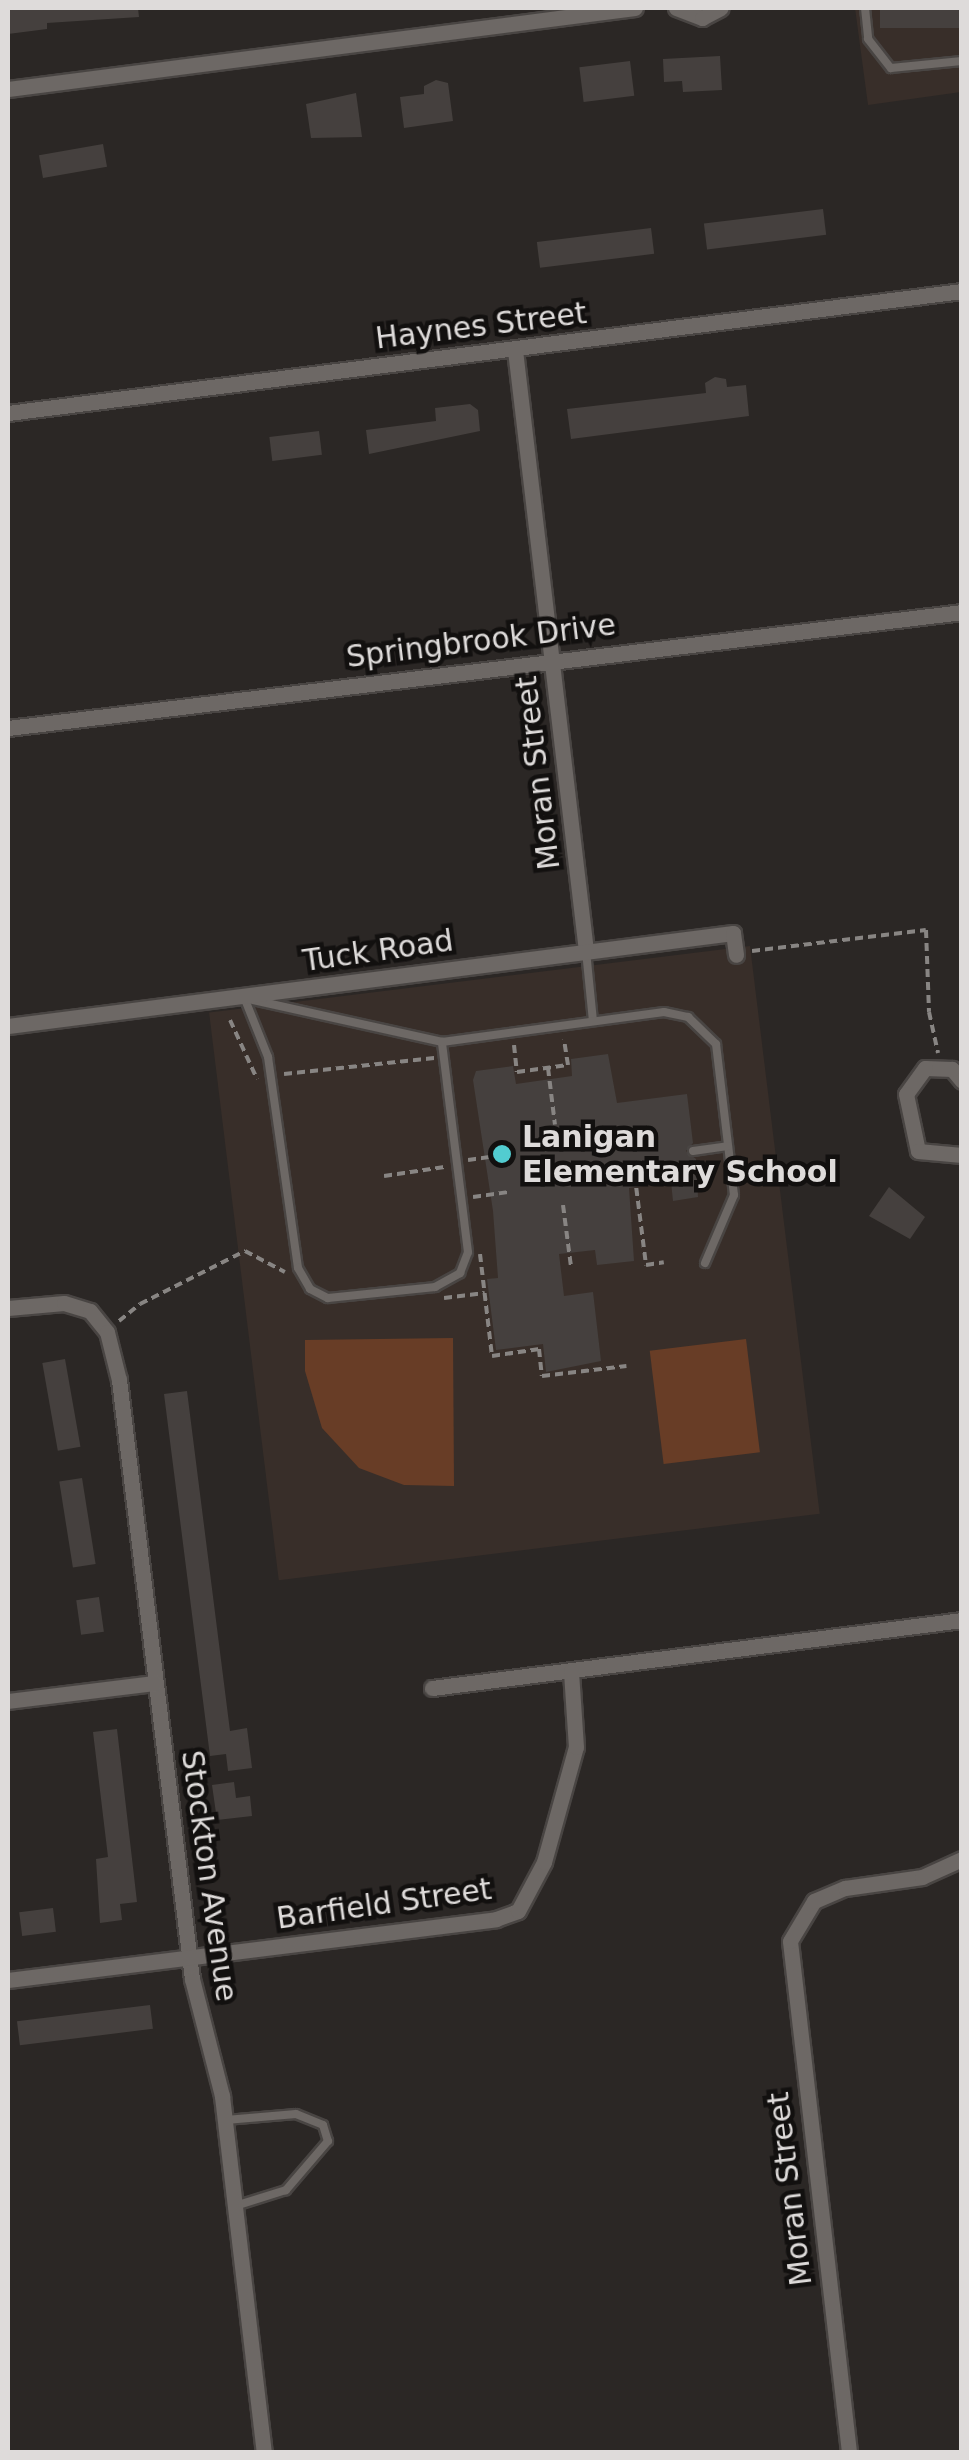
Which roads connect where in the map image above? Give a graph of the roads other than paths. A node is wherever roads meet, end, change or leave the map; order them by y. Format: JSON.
{"nodes":[{"id":1,"x":635,"y":8,"type":"edge"},
{"id":2,"x":676,"y":8,"type":"edge"},
{"id":3,"x":721,"y":8,"type":"edge"},
{"id":4,"x":866,"y":8,"type":"edge"},
{"id":5,"x":962,"y":61,"type":"edge"},
{"id":6,"x":8,"y":89,"type":"edge"},
{"id":7,"x":962,"y":291,"type":"edge"},
{"id":8,"x":516,"y":350,"type":"junction"},
{"id":9,"x":8,"y":413,"type":"edge"},
{"id":10,"x":962,"y":612,"type":"edge"},
{"id":11,"x":552,"y":660,"type":"junction"},
{"id":12,"x":8,"y":728,"type":"edge"},
{"id":13,"x":586,"y":951,"type":"junction"},
{"id":14,"x":736,"y":954,"type":"road end"},
{"id":15,"x":244,"y":997,"type":"junction"},
{"id":16,"x":593,"y":1021,"type":"junction"},
{"id":17,"x":8,"y":1026,"type":"edge"},
{"id":18,"x":442,"y":1042,"type":"junction"},
{"id":19,"x":962,"y":1080,"type":"edge"},
{"id":20,"x":728,"y":1146,"type":"junction"},
{"id":21,"x":693,"y":1151,"type":"dead end"},
{"id":22,"x":962,"y":1155,"type":"edge"},
{"id":23,"x":705,"y":1264,"type":"dead end"},
{"id":24,"x":8,"y":1308,"type":"edge"},
{"id":25,"x":962,"y":1620,"type":"edge"},
{"id":26,"x":571,"y":1672,"type":"junction"},
{"id":27,"x":155,"y":1683,"type":"junction"},
{"id":28,"x":432,"y":1688,"type":"dead end"},
{"id":29,"x":8,"y":1701,"type":"edge"},
{"id":30,"x":962,"y":1860,"type":"edge"},
{"id":31,"x":190,"y":1958,"type":"junction"},
{"id":32,"x":8,"y":1980,"type":"edge"},
{"id":33,"x":226,"y":2120,"type":"junction"},
{"id":34,"x":235,"y":2206,"type":"junction"},
{"id":35,"x":264,"y":2452,"type":"edge"},
{"id":36,"x":849,"y":2452,"type":"edge"}],
"edges":[{"from":1,"to":6,"type":"street"},
{"from":2,"to":3,"type":"street"},
{"from":4,"to":5,"type":"lane"},
{"from":7,"to":8,"type":"street","name":"Haynes Street"},
{"from":8,"to":9,"type":"street","name":"Haynes Street"},
{"from":8,"to":11,"type":"street","name":"Moran Street"},
{"from":10,"to":11,"type":"street","name":"Springbrook Drive"},
{"from":11,"to":12,"type":"street","name":"Springbrook Drive"},
{"from":11,"to":13,"type":"street","name":"Moran Street"},
{"from":13,"to":14,"type":"street","name":"Tuck Road"},
{"from":13,"to":15,"type":"street","name":"Tuck Road"},
{"from":13,"to":16,"type":"lane"},
{"from":15,"to":17,"type":"street","name":"Tuck Road"},
{"from":15,"to":18,"type":"lane"},
{"from":15,"to":18,"type":"lane"},
{"from":16,"to":18,"type":"lane"},
{"from":16,"to":20,"type":"lane"},
{"from":19,"to":22,"type":"street"},
{"from":20,"to":21,"type":"lane"},
{"from":20,"to":23,"type":"lane"},
{"from":24,"to":27,"type":"street","name":"Stockton Avenue"},
{"from":25,"to":26,"type":"street"},
{"from":26,"to":28,"type":"street"},
{"from":26,"to":31,"type":"street","name":"Barfield Street"},
{"from":27,"to":29,"type":"street"},
{"from":27,"to":31,"type":"street","name":"Stockton Avenue"},
{"from":30,"to":36,"type":"street","name":"Moran Street"},
{"from":31,"to":32,"type":"street","name":"Barfield Street"},
{"from":31,"to":33,"type":"street","name":"Stockton Avenue"},
{"from":33,"to":34,"type":"street","name":"Stockton Avenue"},
{"from":33,"to":34,"type":"lane"},
{"from":34,"to":35,"type":"street","name":"Stockton Avenue"}]}
